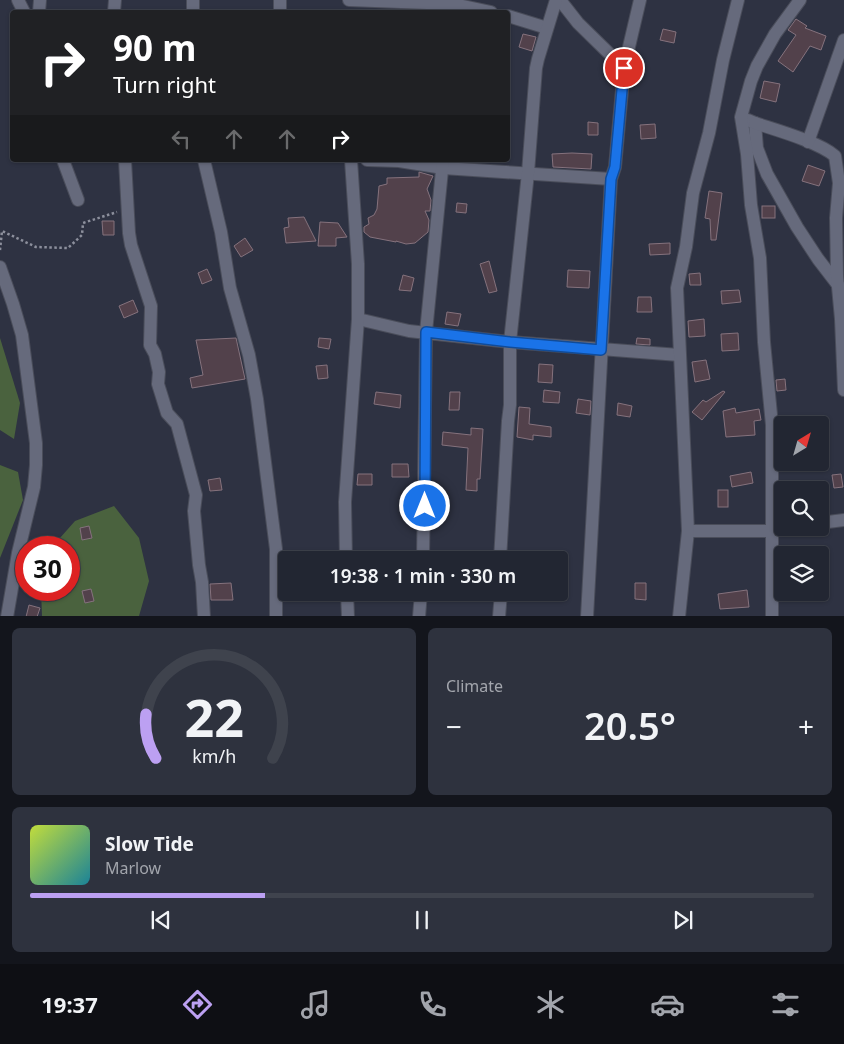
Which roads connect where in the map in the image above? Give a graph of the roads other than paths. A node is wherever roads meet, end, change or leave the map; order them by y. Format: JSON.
{"nodes":[{"id":1,"x":349,"y":0,"type":"edge"},
{"id":2,"x":556,"y":0,"type":"edge"},
{"id":3,"x":560,"y":0,"type":"edge"},
{"id":4,"x":640,"y":0,"type":"edge"},
{"id":5,"x":738,"y":0,"type":"edge"},
{"id":6,"x":800,"y":0,"type":"edge"},
{"id":7,"x":417,"y":1,"type":"edge"},
{"id":8,"x":371,"y":7,"type":"edge"},
{"id":9,"x":453,"y":8,"type":"edge"},
{"id":10,"x":472,"y":10,"type":"edge"},
{"id":11,"x":510,"y":17,"type":"edge"},
{"id":12,"x":547,"y":28,"type":"junction"},
{"id":13,"x":844,"y":40,"type":"edge"},
{"id":14,"x":624,"y":68,"type":"junction"},
{"id":15,"x":741,"y":117,"type":"junction"},
{"id":16,"x":755,"y":123,"type":"junction"},
{"id":17,"x":808,"y":142,"type":"junction"},
{"id":18,"x":63,"y":162,"type":"edge"},
{"id":19,"x":125,"y":162,"type":"edge"},
{"id":20,"x":204,"y":162,"type":"edge"},
{"id":21,"x":351,"y":162,"type":"edge"},
{"id":22,"x":414,"y":162,"type":"edge"},
{"id":23,"x":443,"y":164,"type":"edge"},
{"id":24,"x":528,"y":173,"type":"junction"},
{"id":25,"x":611,"y":179,"type":"junction"},
{"id":26,"x":78,"y":200,"type":"dead end"},
{"id":27,"x":0,"y":267,"type":"edge"},
{"id":28,"x":841,"y":288,"type":"edge"},
{"id":29,"x":358,"y":319,"type":"junction"},
{"id":30,"x":426,"y":332,"type":"junction"},
{"id":31,"x":510,"y":342,"type":"junction"},
{"id":32,"x":601,"y":350,"type":"junction"},
{"id":33,"x":679,"y":355,"type":"junction"},
{"id":34,"x":844,"y":390,"type":"edge"},
{"id":35,"x":844,"y":521,"type":"edge"},
{"id":36,"x":829,"y":522,"type":"edge"},
{"id":37,"x":688,"y":531,"type":"junction"},
{"id":38,"x":771,"y":531,"type":"junction"},
{"id":39,"x":774,"y":531,"type":"edge"},
{"id":40,"x":346,"y":551,"type":"edge"},
{"id":41,"x":423,"y":551,"type":"edge"},
{"id":42,"x":501,"y":551,"type":"edge"},
{"id":43,"x":348,"y":601,"type":"edge"},
{"id":44,"x":420,"y":601,"type":"edge"},
{"id":45,"x":500,"y":601,"type":"edge"},
{"id":46,"x":7,"y":616,"type":"edge"},
{"id":47,"x":204,"y":616,"type":"edge"},
{"id":48,"x":276,"y":616,"type":"edge"},
{"id":49,"x":348,"y":616,"type":"edge"},
{"id":50,"x":419,"y":616,"type":"edge"},
{"id":51,"x":499,"y":616,"type":"edge"},
{"id":52,"x":588,"y":616,"type":"edge"},
{"id":53,"x":679,"y":616,"type":"edge"},
{"id":54,"x":772,"y":616,"type":"edge"}],
"edges":[{"from":1,"to":8,"type":"street"},
{"from":2,"to":12,"type":"street"},
{"from":3,"to":14,"type":"street"},
{"from":4,"to":14,"type":"street"},
{"from":5,"to":33,"type":"street"},
{"from":6,"to":15,"type":"street"},
{"from":7,"to":8,"type":"street"},
{"from":7,"to":9,"type":"street"},
{"from":9,"to":10,"type":"street"},
{"from":11,"to":12,"type":"street"},
{"from":12,"to":24,"type":"street"},
{"from":13,"to":17,"type":"street"},
{"from":14,"to":25,"type":"street"},
{"from":15,"to":16,"type":"street"},
{"from":15,"to":38,"type":"street"},
{"from":16,"to":17,"type":"street"},
{"from":16,"to":28,"type":"street"},
{"from":17,"to":28,"type":"street"},
{"from":18,"to":26,"type":"street"},
{"from":19,"to":47,"type":"street"},
{"from":20,"to":48,"type":"street"},
{"from":21,"to":29,"type":"street"},
{"from":22,"to":23,"type":"street"},
{"from":23,"to":24,"type":"street"},
{"from":23,"to":30,"type":"street"},
{"from":24,"to":25,"type":"street"},
{"from":24,"to":31,"type":"street"},
{"from":25,"to":32,"type":"street"},
{"from":27,"to":46,"type":"street"},
{"from":28,"to":34,"type":"street"},
{"from":29,"to":30,"type":"street"},
{"from":29,"to":40,"type":"street"},
{"from":30,"to":31,"type":"street"},
{"from":30,"to":41,"type":"street"},
{"from":31,"to":32,"type":"street"},
{"from":31,"to":42,"type":"street"},
{"from":32,"to":33,"type":"street"},
{"from":32,"to":52,"type":"street"},
{"from":33,"to":37,"type":"street"},
{"from":35,"to":36,"type":"street"},
{"from":37,"to":38,"type":"street"},
{"from":37,"to":53,"type":"street"},
{"from":38,"to":39,"type":"street"},
{"from":38,"to":54,"type":"street"},
{"from":43,"to":49,"type":"street"},
{"from":44,"to":50,"type":"street"},
{"from":45,"to":51,"type":"street"}]}
